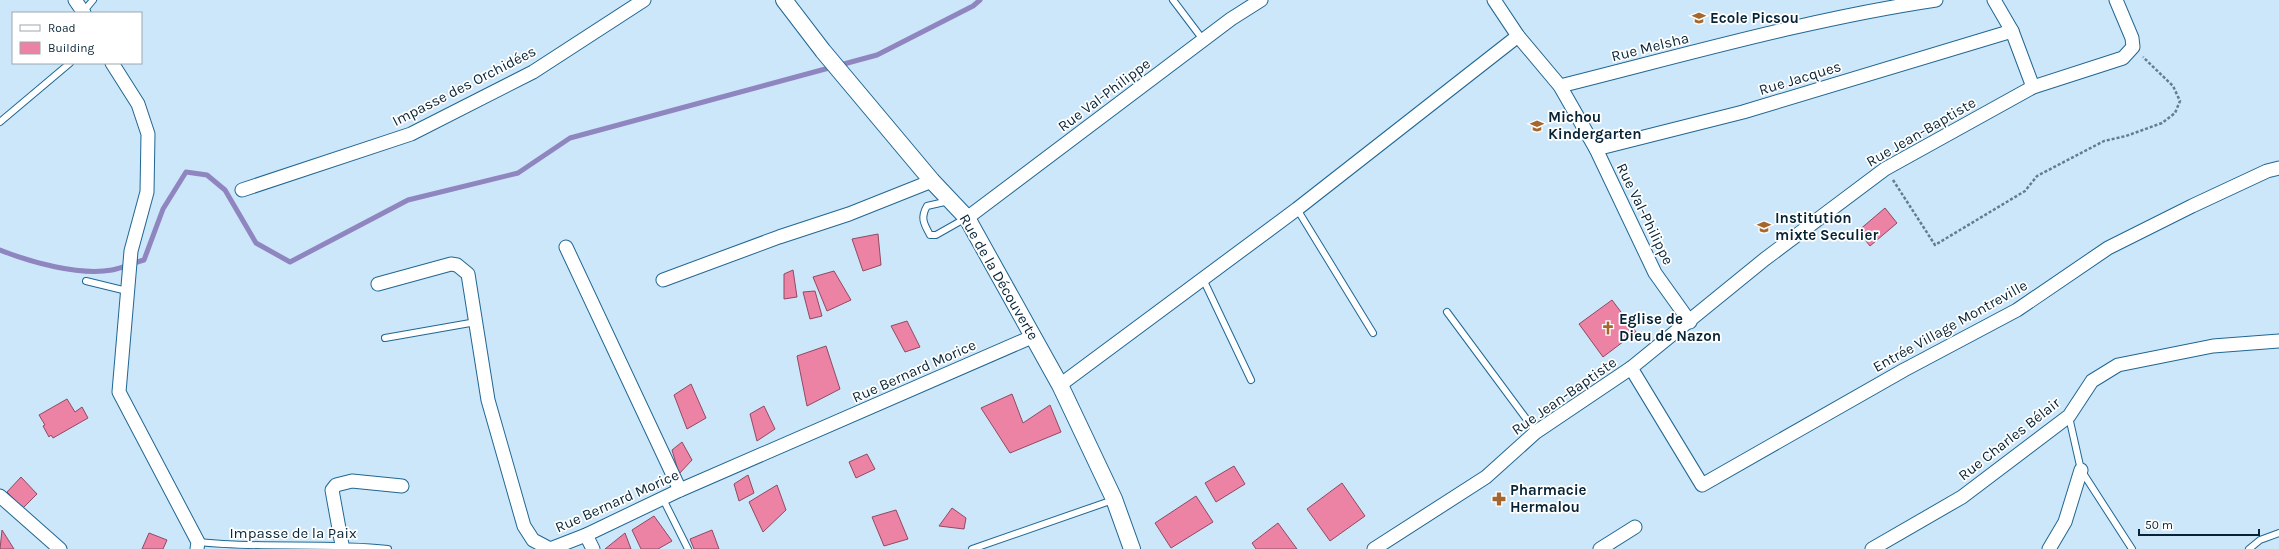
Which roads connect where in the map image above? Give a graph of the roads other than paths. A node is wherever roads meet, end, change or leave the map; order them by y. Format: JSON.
{"nodes":[{"id":1,"x":75,"y":0,"type":"edge"},
{"id":2,"x":93,"y":0,"type":"edge"},
{"id":3,"x":644,"y":0,"type":"edge"},
{"id":4,"x":784,"y":0,"type":"edge"},
{"id":5,"x":1173,"y":0,"type":"edge"},
{"id":6,"x":1261,"y":0,"type":"edge"},
{"id":7,"x":1494,"y":0,"type":"edge"},
{"id":8,"x":1936,"y":0,"type":"edge"},
{"id":9,"x":1994,"y":0,"type":"edge"},
{"id":10,"x":2116,"y":0,"type":"edge"},
{"id":11,"x":83,"y":12,"type":"edge"},
{"id":12,"x":2012,"y":31,"type":"junction"},
{"id":13,"x":1518,"y":36,"type":"junction"},
{"id":14,"x":1204,"y":41,"type":"junction"},
{"id":15,"x":69,"y":64,"type":"edge"},
{"id":16,"x":113,"y":64,"type":"edge"},
{"id":17,"x":1560,"y":86,"type":"junction"},
{"id":18,"x":2033,"y":87,"type":"junction"},
{"id":19,"x":0,"y":122,"type":"edge"},
{"id":20,"x":1596,"y":149,"type":"junction"},
{"id":21,"x":2279,"y":168,"type":"edge"},
{"id":22,"x":932,"y":180,"type":"junction"},
{"id":23,"x":242,"y":190,"type":"dead end"},
{"id":24,"x":951,"y":200,"type":"junction"},
{"id":25,"x":1297,"y":209,"type":"junction"},
{"id":26,"x":967,"y":218,"type":"junction"},
{"id":27,"x":566,"y":247,"type":"dead end"},
{"id":28,"x":1204,"y":278,"type":"junction"},
{"id":29,"x":664,"y":280,"type":"dead end"},
{"id":30,"x":86,"y":281,"type":"dead end"},
{"id":31,"x":378,"y":284,"type":"dead end"},
{"id":32,"x":127,"y":287,"type":"junction"},
{"id":33,"x":1447,"y":312,"type":"dead end"},
{"id":34,"x":476,"y":322,"type":"junction"},
{"id":35,"x":1690,"y":322,"type":"junction"},
{"id":36,"x":1373,"y":333,"type":"dead end"},
{"id":37,"x":1034,"y":336,"type":"junction"},
{"id":38,"x":385,"y":338,"type":"dead end"},
{"id":39,"x":2279,"y":341,"type":"edge"},
{"id":40,"x":1631,"y":368,"type":"junction"},
{"id":41,"x":1251,"y":380,"type":"dead end"},
{"id":42,"x":1060,"y":385,"type":"junction"},
{"id":43,"x":2069,"y":416,"type":"junction"},
{"id":44,"x":1536,"y":432,"type":"junction"},
{"id":45,"x":2081,"y":470,"type":"junction"},
{"id":46,"x":402,"y":486,"type":"dead end"},
{"id":47,"x":680,"y":490,"type":"junction"},
{"id":48,"x":0,"y":496,"type":"edge"},
{"id":49,"x":663,"y":499,"type":"junction"},
{"id":50,"x":1114,"y":499,"type":"junction"},
{"id":51,"x":1635,"y":527,"type":"dead end"},
{"id":52,"x":2279,"y":533,"type":"edge"},
{"id":53,"x":586,"y":535,"type":"junction"},
{"id":54,"x":342,"y":545,"type":"junction"},
{"id":55,"x":197,"y":546,"type":"edge"},
{"id":56,"x":60,"y":549,"type":"edge"},
{"id":57,"x":388,"y":549,"type":"edge"},
{"id":58,"x":593,"y":549,"type":"edge"},
{"id":59,"x":688,"y":549,"type":"edge"},
{"id":60,"x":972,"y":549,"type":"edge"},
{"id":61,"x":1132,"y":549,"type":"edge"},
{"id":62,"x":1374,"y":549,"type":"edge"},
{"id":63,"x":1600,"y":549,"type":"edge"},
{"id":64,"x":1872,"y":549,"type":"edge"},
{"id":65,"x":2048,"y":549,"type":"edge"},
{"id":66,"x":2132,"y":549,"type":"edge"},
{"id":67,"x":2249,"y":549,"type":"edge"}],
"edges":[{"from":1,"to":11,"type":"street"},
{"from":2,"to":11,"type":"lane"},
{"from":3,"to":23,"type":"street","name":"Impasse des Orchidées"},
{"from":4,"to":22,"type":"street","name":"Rue de la Découverte"},
{"from":5,"to":14,"type":"lane"},
{"from":6,"to":14,"type":"street","name":"Rue Val-Philippe"},
{"from":7,"to":13,"type":"street","name":"Rue Val-Philippe"},
{"from":8,"to":17,"type":"street","name":"Rue Melsha"},
{"from":9,"to":12,"type":"street"},
{"from":10,"to":18,"type":"street","name":"Rue Jean-Baptiste"},
{"from":12,"to":18,"type":"street"},
{"from":12,"to":20,"type":"street","name":"Rue Jacques"},
{"from":13,"to":17,"type":"street","name":"Rue Val-Philippe"},
{"from":13,"to":25,"type":"street"},
{"from":14,"to":26,"type":"street","name":"Rue Val-Philippe"},
{"from":15,"to":19,"type":"lane"},
{"from":16,"to":32,"type":"street"},
{"from":17,"to":20,"type":"street","name":"Rue Val-Philippe"},
{"from":18,"to":35,"type":"street","name":"Rue Jean-Baptiste"},
{"from":20,"to":35,"type":"street","name":"Rue Val-Philippe"},
{"from":21,"to":40,"type":"street","name":"Entrée Village Montreville"},
{"from":22,"to":24,"type":"street","name":"Rue de la Découverte"},
{"from":22,"to":29,"type":"street"},
{"from":24,"to":26,"type":"street","name":"Rue de la Découverte"},
{"from":24,"to":26,"type":"lane"},
{"from":25,"to":28,"type":"street"},
{"from":25,"to":36,"type":"lane"},
{"from":26,"to":37,"type":"street","name":"Rue de la Découverte"},
{"from":27,"to":47,"type":"street"},
{"from":28,"to":41,"type":"lane"},
{"from":28,"to":42,"type":"street"},
{"from":30,"to":32,"type":"lane"},
{"from":31,"to":34,"type":"street","name":"Rue Bernard Morice"},
{"from":32,"to":55,"type":"street"},
{"from":33,"to":44,"type":"lane"},
{"from":34,"to":38,"type":"lane"},
{"from":34,"to":53,"type":"street","name":"Rue Bernard Morice"},
{"from":35,"to":40,"type":"street","name":"Rue Jean-Baptiste"},
{"from":37,"to":42,"type":"street","name":"Rue de la Découverte"},
{"from":37,"to":47,"type":"street","name":"Rue Bernard Morice"},
{"from":39,"to":43,"type":"street","name":"Rue Charles Bélair"},
{"from":40,"to":44,"type":"street","name":"Rue Jean-Baptiste"},
{"from":42,"to":50,"type":"street","name":"Rue de la Découverte"},
{"from":43,"to":45,"type":"lane"},
{"from":43,"to":64,"type":"street","name":"Rue Charles Bélair"},
{"from":44,"to":62,"type":"street","name":"Rue Jean-Baptiste"},
{"from":45,"to":65,"type":"street"},
{"from":45,"to":66,"type":"lane"},
{"from":46,"to":54,"type":"street"},
{"from":47,"to":49,"type":"street","name":"Rue Bernard Morice"},
{"from":48,"to":56,"type":"street"},
{"from":49,"to":53,"type":"street","name":"Rue Bernard Morice"},
{"from":49,"to":59,"type":"lane"},
{"from":50,"to":60,"type":"lane"},
{"from":50,"to":61,"type":"street","name":"Rue de la Découverte"},
{"from":51,"to":63,"type":"street"},
{"from":52,"to":67,"type":"lane"},
{"from":53,"to":58,"type":"street"},
{"from":54,"to":55,"type":"lane","name":"Impasse de la Paix"},
{"from":54,"to":57,"type":"lane","name":"Impasse de la Paix"}]}
